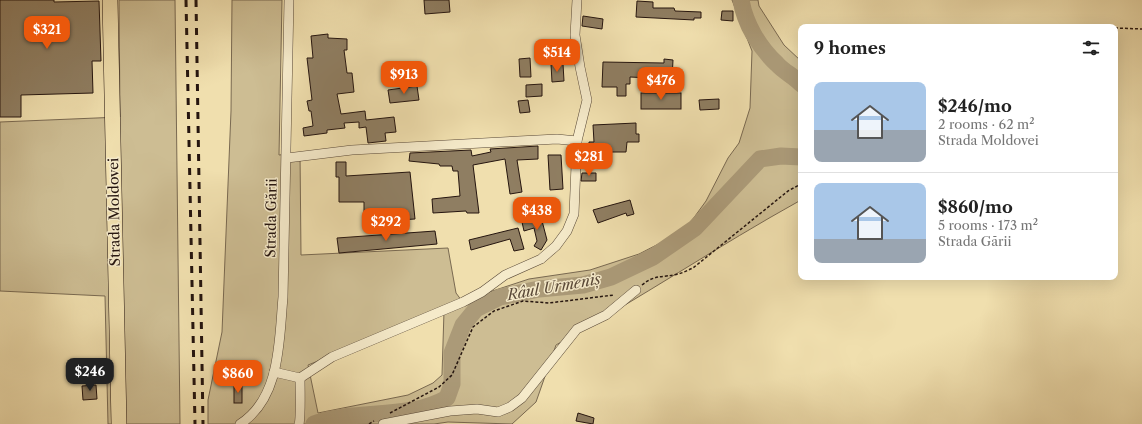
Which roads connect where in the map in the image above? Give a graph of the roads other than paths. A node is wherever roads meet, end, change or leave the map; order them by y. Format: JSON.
{"nodes":[{"id":1,"x":110,"y":0,"type":"edge"},
{"id":2,"x":289,"y":0,"type":"edge"},
{"id":3,"x":577,"y":0,"type":"edge"},
{"id":4,"x":577,"y":141,"type":"junction"},
{"id":5,"x":287,"y":158,"type":"junction"},
{"id":6,"x":636,"y":290,"type":"road end"},
{"id":7,"x":274,"y":372,"type":"junction"},
{"id":8,"x":300,"y":378,"type":"junction"},
{"id":9,"x":382,"y":419,"type":"edge"},
{"id":10,"x":300,"y":422,"type":"edge"},
{"id":11,"x":119,"y":424,"type":"edge"},
{"id":12,"x":240,"y":424,"type":"edge"}],
"edges":[{"from":1,"to":11,"type":"main road","name":"Strada Moldovei"},
{"from":2,"to":5,"type":"street","name":"Strada Gării"},
{"from":3,"to":4,"type":"street"},
{"from":4,"to":5,"type":"street"},
{"from":4,"to":8,"type":"street"},
{"from":5,"to":7,"type":"street","name":"Strada Gării"},
{"from":6,"to":9,"type":"street"},
{"from":7,"to":8,"type":"street"},
{"from":7,"to":12,"type":"street","name":"Strada Gării"},
{"from":8,"to":10,"type":"street"}]}
